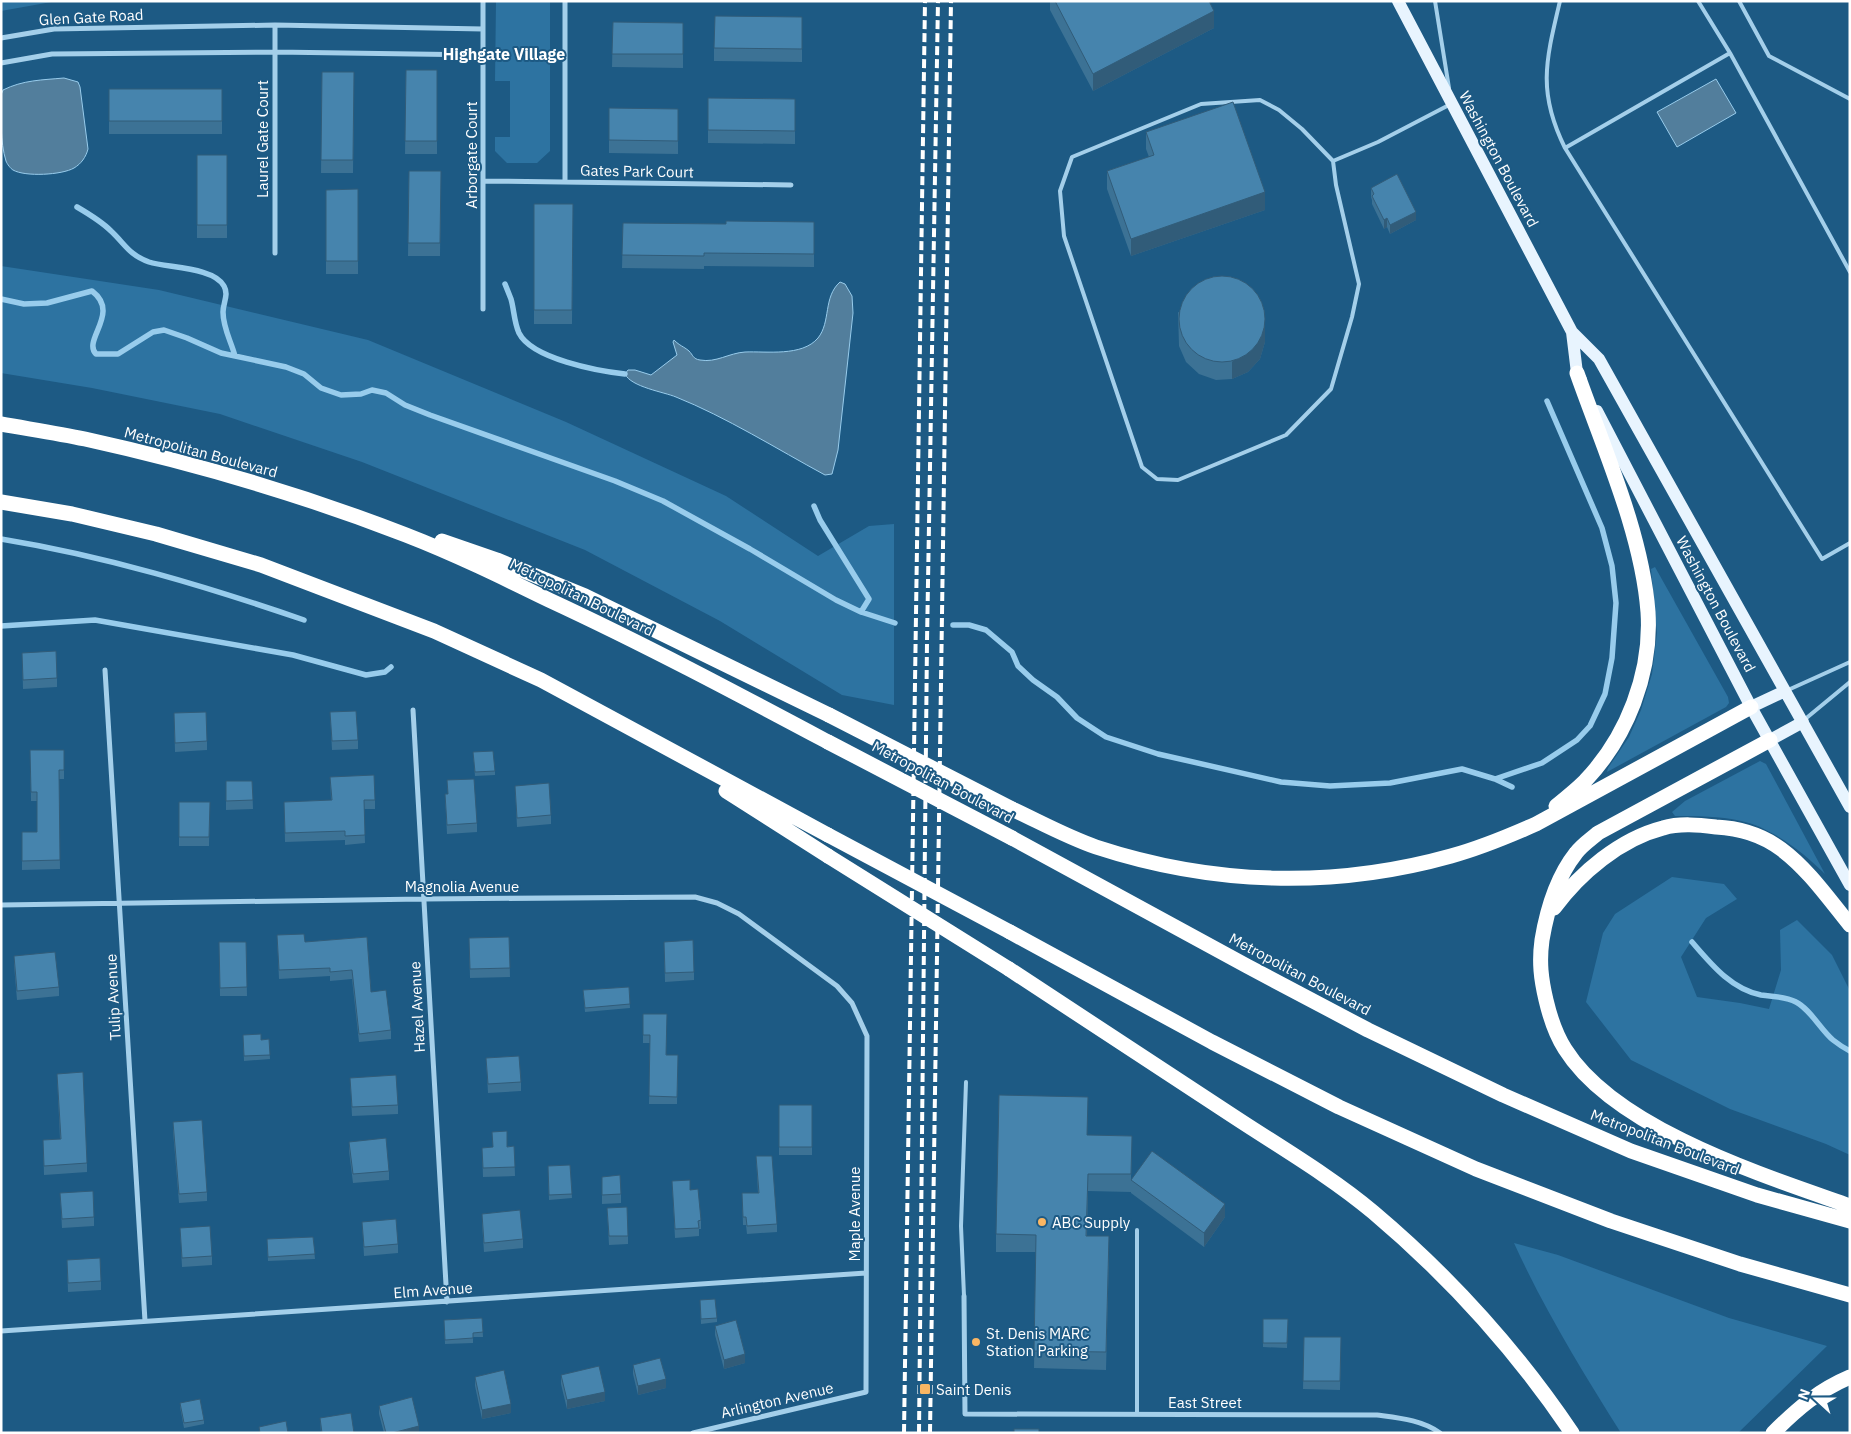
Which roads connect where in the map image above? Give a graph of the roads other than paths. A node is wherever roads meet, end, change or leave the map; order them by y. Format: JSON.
{"nodes":[{"id":1,"x":483,"y":1,"type":"edge"},
{"id":2,"x":565,"y":1,"type":"edge"},
{"id":3,"x":1398,"y":1,"type":"edge"},
{"id":4,"x":1435,"y":1,"type":"edge"},
{"id":5,"x":1560,"y":1,"type":"edge"},
{"id":6,"x":1698,"y":1,"type":"edge"},
{"id":7,"x":1739,"y":1,"type":"edge"},
{"id":8,"x":274,"y":25,"type":"junction"},
{"id":9,"x":483,"y":29,"type":"junction"},
{"id":10,"x":1,"y":38,"type":"edge"},
{"id":11,"x":275,"y":52,"type":"junction"},
{"id":12,"x":1730,"y":54,"type":"junction"},
{"id":13,"x":483,"y":55,"type":"junction"},
{"id":14,"x":1,"y":63,"type":"edge"},
{"id":15,"x":1850,"y":99,"type":"edge"},
{"id":16,"x":1452,"y":104,"type":"junction"},
{"id":17,"x":1565,"y":148,"type":"junction"},
{"id":18,"x":1333,"y":161,"type":"junction"},
{"id":19,"x":483,"y":181,"type":"junction"},
{"id":20,"x":565,"y":182,"type":"junction"},
{"id":21,"x":791,"y":185,"type":"dead end"},
{"id":22,"x":275,"y":253,"type":"dead end"},
{"id":23,"x":1850,"y":272,"type":"edge"},
{"id":24,"x":483,"y":309,"type":"dead end"},
{"id":25,"x":1572,"y":332,"type":"junction"},
{"id":26,"x":1577,"y":373,"type":"junction"},
{"id":27,"x":1,"y":424,"type":"edge"},
{"id":28,"x":286,"y":493,"type":"junction"},
{"id":29,"x":1,"y":502,"type":"edge"},
{"id":30,"x":1850,"y":544,"type":"edge"},
{"id":31,"x":1850,"y":662,"type":"edge"},
{"id":32,"x":105,"y":670,"type":"dead end"},
{"id":33,"x":1850,"y":682,"type":"edge"},
{"id":34,"x":1784,"y":691,"type":"junction"},
{"id":35,"x":1751,"y":707,"type":"junction"},
{"id":36,"x":412,"y":710,"type":"dead end"},
{"id":37,"x":1803,"y":722,"type":"junction"},
{"id":38,"x":623,"y":725,"type":"junction"},
{"id":39,"x":1770,"y":740,"type":"junction"},
{"id":40,"x":1850,"y":807,"type":"edge"},
{"id":41,"x":1536,"y":824,"type":"junction"},
{"id":42,"x":1850,"y":885,"type":"edge"},
{"id":43,"x":423,"y":899,"type":"junction"},
{"id":44,"x":120,"y":903,"type":"junction"},
{"id":45,"x":1,"y":905,"type":"edge"},
{"id":46,"x":1546,"y":919,"type":"junction"},
{"id":47,"x":1850,"y":925,"type":"edge"},
{"id":48,"x":867,"y":1036,"type":"joint"},
{"id":49,"x":966,"y":1082,"type":"dead end"},
{"id":50,"x":1850,"y":1206,"type":"edge"},
{"id":51,"x":1850,"y":1221,"type":"edge"},
{"id":52,"x":1137,"y":1230,"type":"dead end"},
{"id":53,"x":866,"y":1273,"type":"junction"},
{"id":54,"x":1850,"y":1295,"type":"edge"},
{"id":55,"x":964,"y":1296,"type":"joint"},
{"id":56,"x":447,"y":1302,"type":"junction"},
{"id":57,"x":145,"y":1321,"type":"junction"},
{"id":58,"x":1,"y":1331,"type":"edge"},
{"id":59,"x":1850,"y":1377,"type":"edge"},
{"id":60,"x":866,"y":1392,"type":"joint"},
{"id":61,"x":1138,"y":1414,"type":"junction"},
{"id":62,"x":693,"y":1433,"type":"edge"},
{"id":63,"x":1440,"y":1433,"type":"edge"},
{"id":64,"x":1572,"y":1433,"type":"edge"},
{"id":65,"x":1773,"y":1433,"type":"edge"}],
"edges":[{"from":1,"to":9,"type":"street","name":"Arborgate Court"},
{"from":2,"to":20,"type":"street"},
{"from":3,"to":16,"type":"main road","name":"Washington Boulevard"},
{"from":4,"to":16,"type":"lane"},
{"from":5,"to":17,"type":"lane"},
{"from":6,"to":12,"type":"lane"},
{"from":7,"to":15,"type":"lane"},
{"from":8,"to":9,"type":"street","name":"Glen Gate Road"},
{"from":8,"to":10,"type":"street","name":"Glen Gate Road"},
{"from":8,"to":11,"type":"street","name":"Laurel Gate Court"},
{"from":9,"to":13,"type":"street","name":"Arborgate Court"},
{"from":11,"to":13,"type":"street"},
{"from":11,"to":14,"type":"street"},
{"from":11,"to":22,"type":"street","name":"Laurel Gate Court"},
{"from":12,"to":17,"type":"lane"},
{"from":12,"to":23,"type":"lane"},
{"from":13,"to":19,"type":"street","name":"Arborgate Court"},
{"from":16,"to":18,"type":"lane"},
{"from":16,"to":25,"type":"main road","name":"Washington Boulevard"},
{"from":17,"to":30,"type":"lane"},
{"from":18,"to":18,"type":"lane"},
{"from":19,"to":20,"type":"street","name":"Gates Park Court"},
{"from":19,"to":24,"type":"street","name":"Arborgate Court"},
{"from":20,"to":21,"type":"street","name":"Gates Park Court"},
{"from":25,"to":26,"type":"main road","name":"Washington Boulevard"},
{"from":25,"to":34,"type":"main road","name":"Washington Boulevard"},
{"from":26,"to":35,"type":"main road","name":"Washington Boulevard"},
{"from":26,"to":41,"type":"highway"},
{"from":27,"to":28,"type":"highway","name":"Metropolitan Boulevard"},
{"from":28,"to":41,"type":"highway","bridge":true},
{"from":28,"to":51,"type":"highway","name":"Metropolitan Boulevard","bridge":true},
{"from":29,"to":38,"type":"highway"},
{"from":31,"to":34,"type":"lane"},
{"from":32,"to":44,"type":"street","name":"Tulip Avenue"},
{"from":33,"to":37,"type":"lane"},
{"from":34,"to":35,"type":"main road"},
{"from":34,"to":37,"type":"main road","name":"Washington Boulevard"},
{"from":35,"to":39,"type":"main road","name":"Washington Boulevard"},
{"from":35,"to":41,"type":"highway"},
{"from":36,"to":43,"type":"street","name":"Hazel Avenue"},
{"from":37,"to":39,"type":"main road"},
{"from":37,"to":40,"type":"main road","name":"Washington Boulevard"},
{"from":38,"to":54,"type":"highway","bridge":true},
{"from":38,"to":64,"type":"highway","bridge":true},
{"from":39,"to":42,"type":"main road","name":"Washington Boulevard"},
{"from":39,"to":46,"type":"highway"},
{"from":43,"to":44,"type":"street","name":"Magnolia Avenue"},
{"from":43,"to":48,"type":"street","name":"Magnolia Avenue"},
{"from":43,"to":56,"type":"street","name":"Hazel Avenue"},
{"from":44,"to":45,"type":"street","name":"Magnolia Avenue"},
{"from":44,"to":57,"type":"street","name":"Tulip Avenue"},
{"from":46,"to":47,"type":"highway"},
{"from":46,"to":50,"type":"highway"},
{"from":48,"to":53,"type":"street","name":"Maple Avenue"},
{"from":49,"to":55,"type":"lane"},
{"from":52,"to":61,"type":"lane"},
{"from":53,"to":56,"type":"street","name":"Elm Avenue"},
{"from":53,"to":60,"type":"street","name":"Maple Avenue"},
{"from":55,"to":61,"type":"street","name":"East Street"},
{"from":56,"to":57,"type":"street","name":"Elm Avenue"},
{"from":57,"to":58,"type":"street","name":"Elm Avenue"},
{"from":59,"to":65,"type":"highway"},
{"from":60,"to":62,"type":"street","name":"Arlington Avenue"},
{"from":61,"to":63,"type":"street","name":"East Street"}]}
